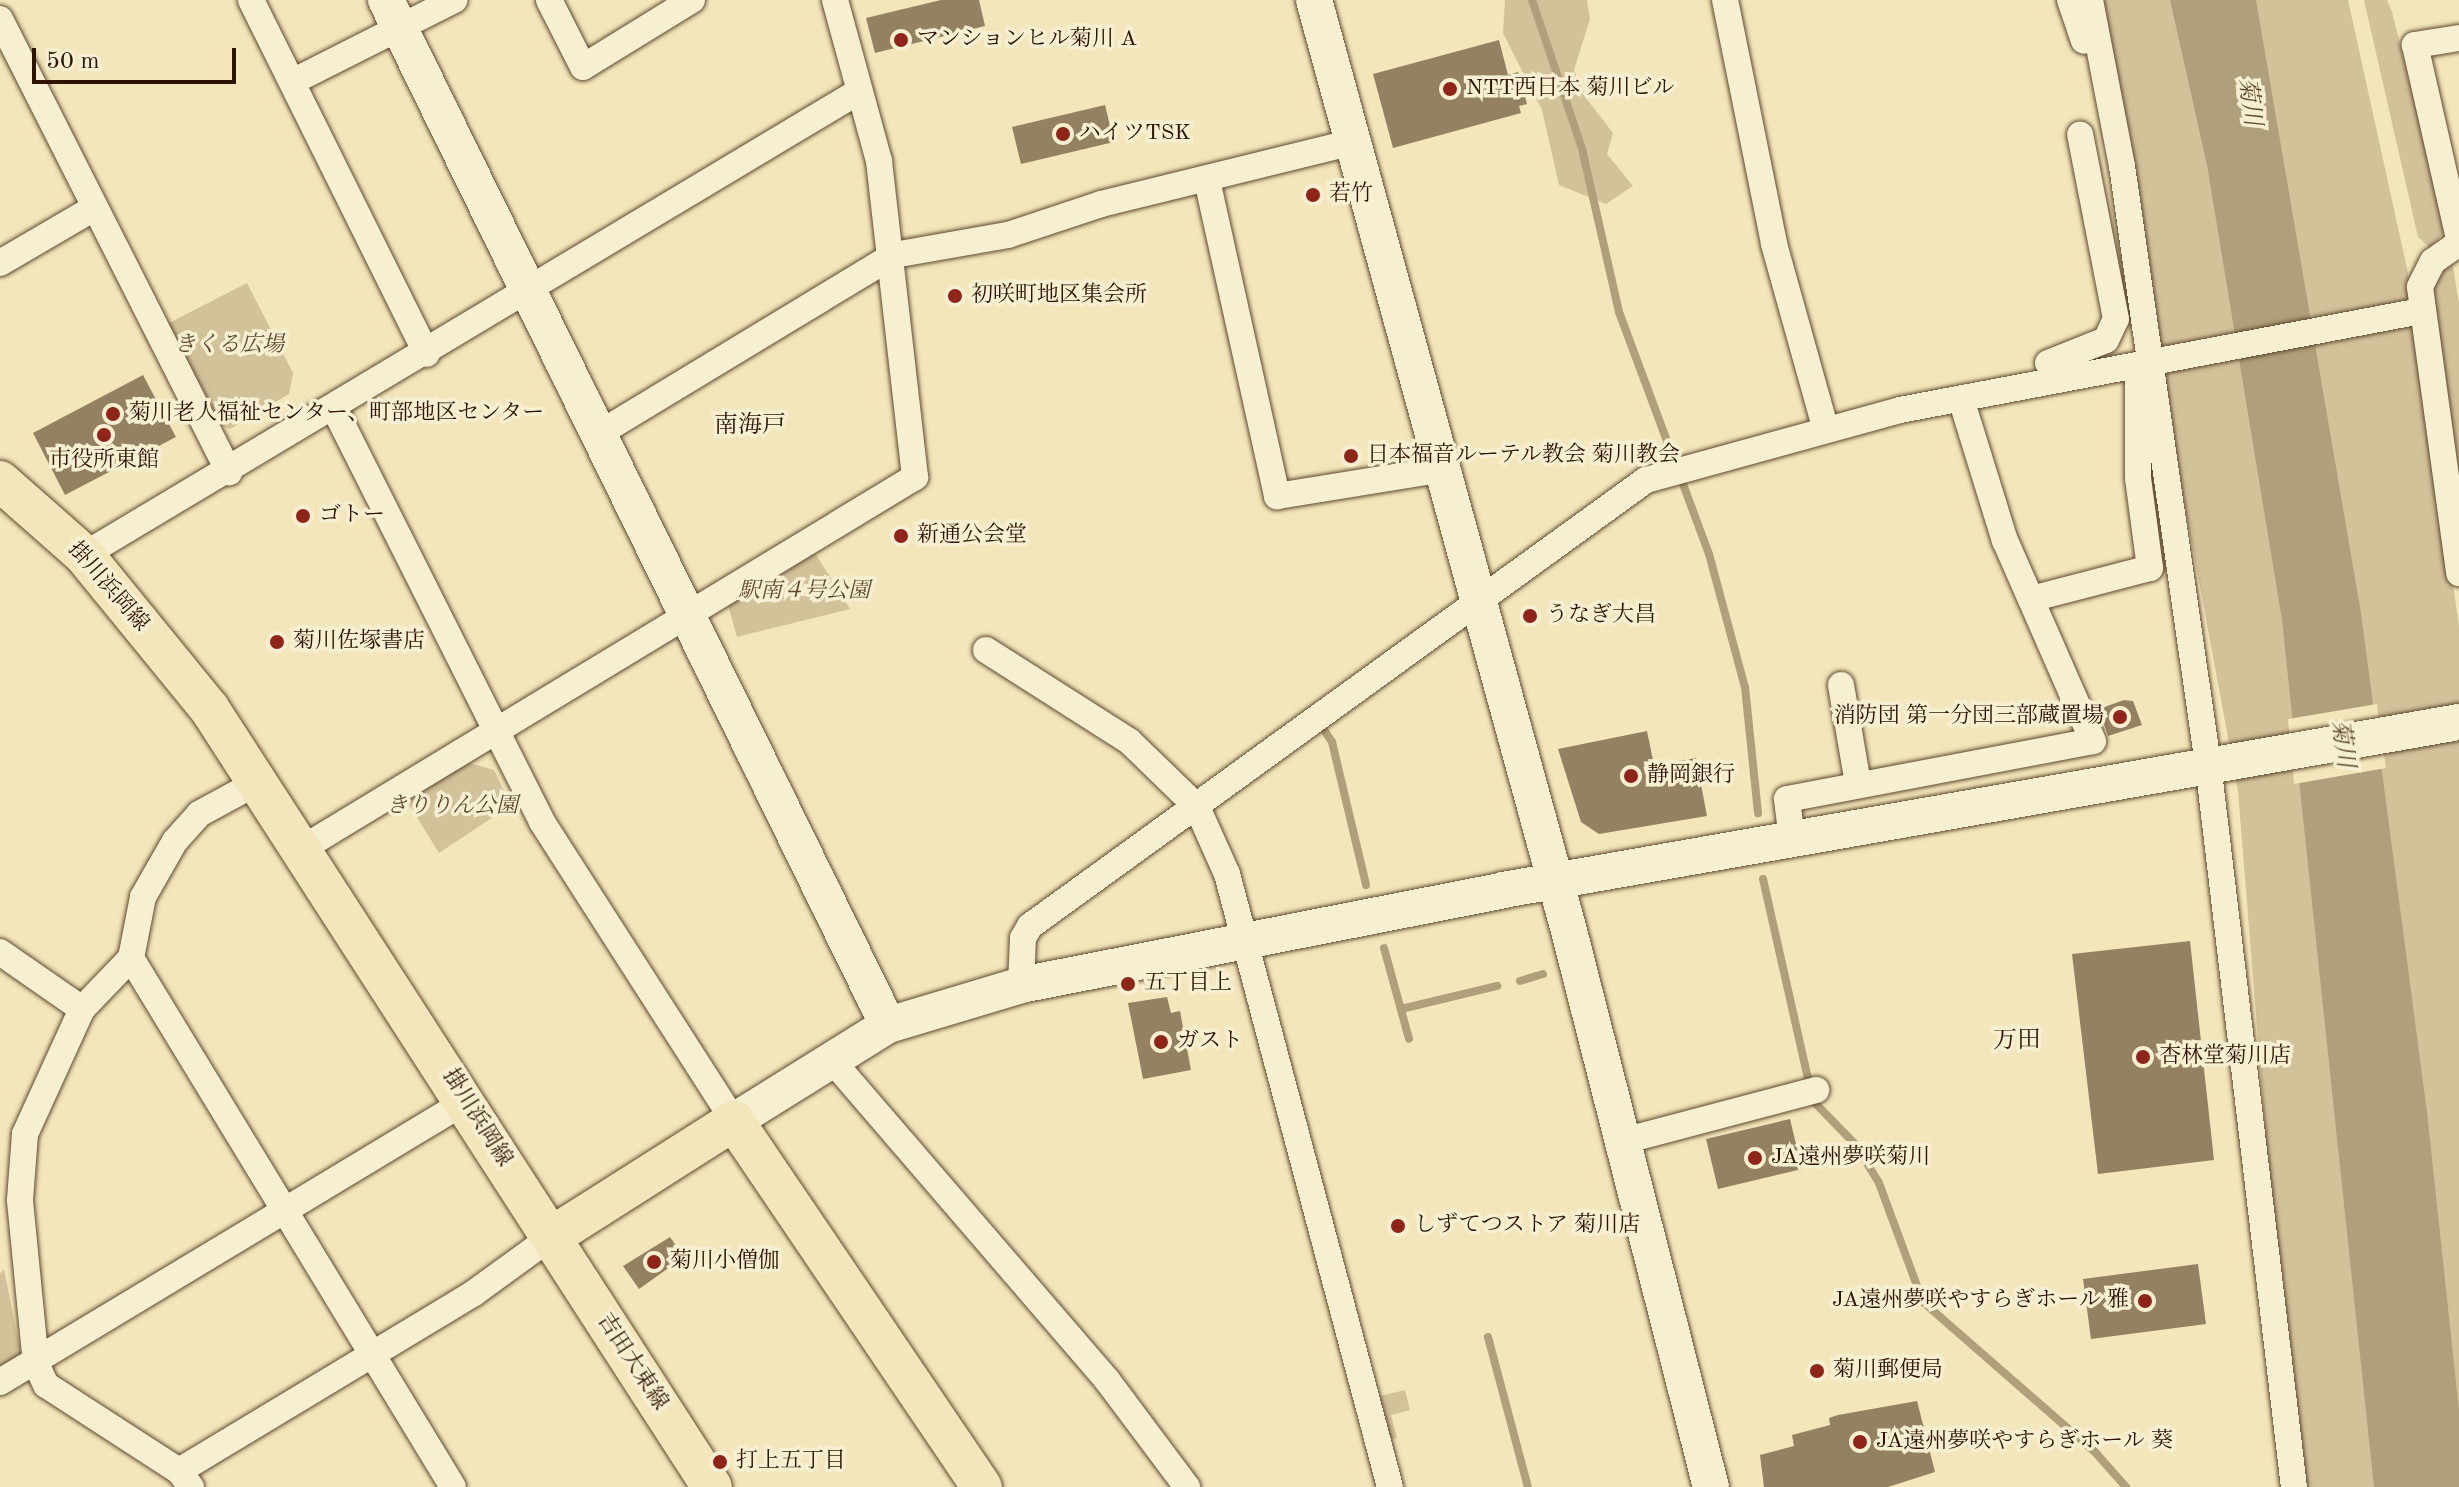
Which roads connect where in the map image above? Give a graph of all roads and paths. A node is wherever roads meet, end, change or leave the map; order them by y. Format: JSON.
{"nodes":[{"id":1,"x":251,"y":0,"type":"edge"},
{"id":2,"x":454,"y":0,"type":"edge"},
{"id":3,"x":549,"y":0,"type":"edge"},
{"id":4,"x":692,"y":0,"type":"edge"},
{"id":5,"x":835,"y":0,"type":"edge"},
{"id":6,"x":1314,"y":0,"type":"edge"},
{"id":7,"x":1725,"y":0,"type":"edge"},
{"id":8,"x":2070,"y":0,"type":"edge"},
{"id":9,"x":2090,"y":0,"type":"edge"},
{"id":10,"x":393,"y":14,"type":"edge"},
{"id":11,"x":0,"y":19,"type":"edge"},
{"id":12,"x":2459,"y":38,"type":"edge"},
{"id":13,"x":292,"y":82,"type":"junction"},
{"id":14,"x":858,"y":92,"type":"junction"},
{"id":15,"x":2114,"y":128,"type":"junction"},
{"id":16,"x":2080,"y":134,"type":"dead end"},
{"id":17,"x":1353,"y":142,"type":"junction"},
{"id":18,"x":1207,"y":180,"type":"junction"},
{"id":19,"x":94,"y":208,"type":"junction"},
{"id":20,"x":2459,"y":241,"type":"edge"},
{"id":21,"x":894,"y":255,"type":"junction"},
{"id":22,"x":0,"y":263,"type":"edge"},
{"id":23,"x":529,"y":286,"type":"junction"},
{"id":24,"x":2416,"y":312,"type":"junction"},
{"id":25,"x":427,"y":354,"type":"junction"},
{"id":26,"x":2149,"y":359,"type":"junction"},
{"id":27,"x":1961,"y":399,"type":"junction"},
{"id":28,"x":334,"y":408,"type":"junction"},
{"id":29,"x":1900,"y":410,"type":"junction"},
{"id":30,"x":1826,"y":430,"type":"junction"},
{"id":31,"x":600,"y":433,"type":"junction"},
{"id":32,"x":1443,"y":469,"type":"junction"},
{"id":33,"x":229,"y":472,"type":"junction"},
{"id":34,"x":0,"y":481,"type":"edge"},
{"id":35,"x":84,"y":555,"type":"junction"},
{"id":36,"x":2459,"y":573,"type":"edge"},
{"id":37,"x":2031,"y":599,"type":"junction"},
{"id":38,"x":1481,"y":603,"type":"junction"},
{"id":39,"x":690,"y":615,"type":"junction"},
{"id":40,"x":986,"y":650,"type":"dead end"},
{"id":41,"x":1841,"y":685,"type":"dead end"},
{"id":42,"x":2459,"y":722,"type":"edge"},
{"id":43,"x":497,"y":731,"type":"junction"},
{"id":44,"x":2214,"y":763,"type":"junction"},
{"id":45,"x":258,"y":782,"type":"junction"},
{"id":46,"x":1858,"y":783,"type":"junction"},
{"id":47,"x":1197,"y":807,"type":"junction"},
{"id":48,"x":1784,"y":841,"type":"junction"},
{"id":49,"x":303,"y":848,"type":"junction"},
{"id":50,"x":1555,"y":884,"type":"junction"},
{"id":51,"x":1245,"y":941,"type":"junction"},
{"id":52,"x":0,"y":952,"type":"edge"},
{"id":53,"x":131,"y":958,"type":"junction"},
{"id":54,"x":1021,"y":985,"type":"junction"},
{"id":55,"x":82,"y":1009,"type":"junction"},
{"id":56,"x":888,"y":1025,"type":"junction"},
{"id":57,"x":830,"y":1058,"type":"junction"},
{"id":58,"x":1810,"y":1091,"type":"dead end"},
{"id":59,"x":468,"y":1100,"type":"junction"},
{"id":60,"x":734,"y":1121,"type":"junction"},
{"id":61,"x":1623,"y":1141,"type":"junction"},
{"id":62,"x":284,"y":1210,"type":"junction"},
{"id":63,"x":551,"y":1237,"type":"junction"},
{"id":64,"x":372,"y":1356,"type":"junction"},
{"id":65,"x":36,"y":1364,"type":"junction"},
{"id":66,"x":0,"y":1382,"type":"edge"},
{"id":67,"x":185,"y":1479,"type":"edge"},
{"id":68,"x":453,"y":1487,"type":"edge"},
{"id":69,"x":712,"y":1487,"type":"edge"},
{"id":70,"x":982,"y":1487,"type":"edge"},
{"id":71,"x":1187,"y":1487,"type":"edge"},
{"id":72,"x":1390,"y":1487,"type":"edge"},
{"id":73,"x":1711,"y":1487,"type":"edge"},
{"id":74,"x":2294,"y":1487,"type":"edge"}],
"edges":[{"from":1,"to":13,"type":"street"},
{"from":2,"to":10,"type":"street"},
{"from":3,"to":4,"type":"street"},
{"from":5,"to":14,"type":"street"},
{"from":6,"to":17,"type":"street"},
{"from":7,"to":30,"type":"street"},
{"from":8,"to":15,"type":"street"},
{"from":9,"to":15,"type":"street"},
{"from":10,"to":13,"type":"street"},
{"from":10,"to":23,"type":"street"},
{"from":11,"to":19,"type":"street"},
{"from":12,"to":20,"type":"street"},
{"from":13,"to":25,"type":"street"},
{"from":14,"to":21,"type":"street"},
{"from":14,"to":23,"type":"street"},
{"from":15,"to":26,"type":"street"},
{"from":16,"to":29,"type":"street"},
{"from":17,"to":18,"type":"street"},
{"from":17,"to":32,"type":"street"},
{"from":18,"to":21,"type":"street"},
{"from":18,"to":32,"type":"street"},
{"from":19,"to":22,"type":"street"},
{"from":19,"to":33,"type":"street"},
{"from":20,"to":24,"type":"street"},
{"from":21,"to":31,"type":"street"},
{"from":21,"to":39,"type":"street"},
{"from":23,"to":25,"type":"street"},
{"from":23,"to":31,"type":"street"},
{"from":24,"to":26,"type":"street"},
{"from":24,"to":36,"type":"street"},
{"from":25,"to":28,"type":"street"},
{"from":26,"to":27,"type":"street"},
{"from":26,"to":37,"type":"street"},
{"from":26,"to":44,"type":"street"},
{"from":27,"to":29,"type":"street"},
{"from":27,"to":37,"type":"street"},
{"from":28,"to":33,"type":"street"},
{"from":28,"to":43,"type":"street"},
{"from":29,"to":30,"type":"street"},
{"from":30,"to":38,"type":"street"},
{"from":31,"to":39,"type":"street"},
{"from":32,"to":38,"type":"street"},
{"from":33,"to":35,"type":"street"},
{"from":34,"to":35,"type":"main road","name":"掛川浜岡線"},
{"from":35,"to":45,"type":"main road","name":"掛川浜岡線"},
{"from":37,"to":46,"type":"street"},
{"from":38,"to":47,"type":"street"},
{"from":38,"to":50,"type":"street"},
{"from":39,"to":43,"type":"street"},
{"from":39,"to":56,"type":"street"},
{"from":40,"to":47,"type":"street"},
{"from":41,"to":46,"type":"street"},
{"from":42,"to":44,"type":"street"},
{"from":43,"to":49,"type":"street"},
{"from":43,"to":60,"type":"street"},
{"from":44,"to":48,"type":"street"},
{"from":44,"to":74,"type":"street"},
{"from":45,"to":49,"type":"main road","name":"掛川浜岡線"},
{"from":45,"to":53,"type":"street"},
{"from":46,"to":48,"type":"street"},
{"from":47,"to":51,"type":"street"},
{"from":47,"to":54,"type":"street"},
{"from":48,"to":50,"type":"street"},
{"from":49,"to":59,"type":"main road","name":"掛川浜岡線"},
{"from":50,"to":51,"type":"street"},
{"from":50,"to":61,"type":"street"},
{"from":51,"to":54,"type":"street"},
{"from":51,"to":72,"type":"street"},
{"from":52,"to":55,"type":"street"},
{"from":53,"to":55,"type":"street"},
{"from":53,"to":62,"type":"street"},
{"from":54,"to":56,"type":"street"},
{"from":55,"to":65,"type":"street"},
{"from":56,"to":57,"type":"street"},
{"from":57,"to":60,"type":"street"},
{"from":57,"to":71,"type":"street"},
{"from":58,"to":61,"type":"street"},
{"from":59,"to":62,"type":"street"},
{"from":59,"to":63,"type":"main road","name":"掛川浜岡線"},
{"from":60,"to":63,"type":"main road"},
{"from":60,"to":70,"type":"main road"},
{"from":61,"to":73,"type":"street"},
{"from":62,"to":64,"type":"street"},
{"from":62,"to":65,"type":"street"},
{"from":63,"to":64,"type":"street"},
{"from":63,"to":69,"type":"main road","name":"吉田大東線"},
{"from":64,"to":67,"type":"street"},
{"from":64,"to":68,"type":"street"},
{"from":65,"to":66,"type":"street"},
{"from":65,"to":67,"type":"street"}]}
